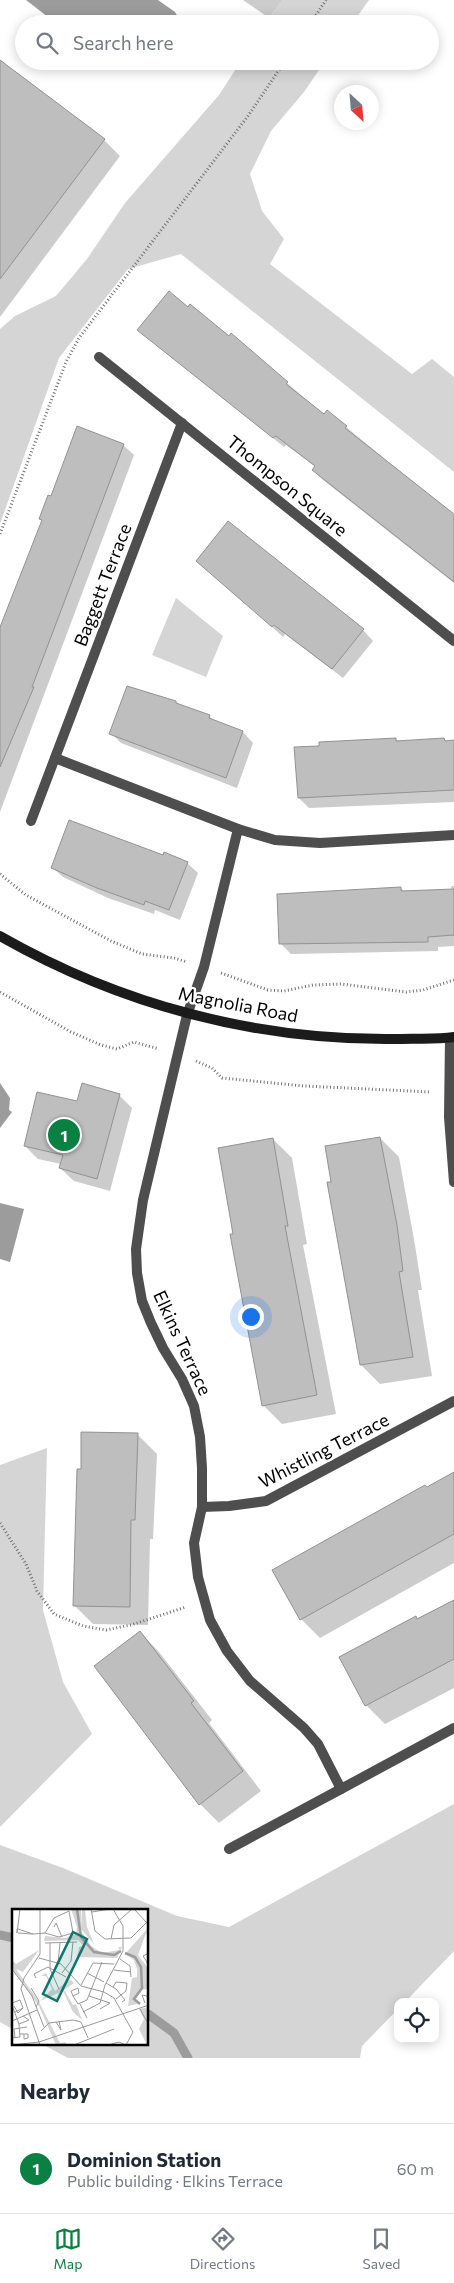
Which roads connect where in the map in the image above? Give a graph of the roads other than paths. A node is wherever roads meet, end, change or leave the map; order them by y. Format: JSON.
{"nodes":[{"id":1,"x":99,"y":357,"type":"dead end"},
{"id":2,"x":182,"y":422,"type":"junction"},
{"id":3,"x":454,"y":640,"type":"edge"},
{"id":4,"x":55,"y":758,"type":"junction"},
{"id":5,"x":31,"y":821,"type":"dead end"},
{"id":6,"x":238,"y":830,"type":"junction"},
{"id":7,"x":454,"y":835,"type":"edge"},
{"id":8,"x":0,"y":936,"type":"edge"},
{"id":9,"x":187,"y":1015,"type":"junction"},
{"id":10,"x":452,"y":1037,"type":"edge"},
{"id":11,"x":453,"y":1166,"type":"edge"},
{"id":12,"x":454,"y":1182,"type":"edge"},
{"id":13,"x":454,"y":1401,"type":"edge"},
{"id":14,"x":202,"y":1507,"type":"junction"},
{"id":15,"x":454,"y":1728,"type":"edge"},
{"id":16,"x":341,"y":1789,"type":"junction"},
{"id":17,"x":229,"y":1849,"type":"dead end"}],
"edges":[{"from":1,"to":2,"type":"street","name":"Thompson Square"},
{"from":2,"to":3,"type":"street","name":"Thompson Square"},
{"from":2,"to":4,"type":"street","name":"Baggett Terrace"},
{"from":4,"to":5,"type":"street","name":"Baggett Terrace"},
{"from":4,"to":6,"type":"street"},
{"from":6,"to":7,"type":"street"},
{"from":6,"to":9,"type":"street"},
{"from":8,"to":9,"type":"street","name":"Magnolia Road"},
{"from":9,"to":10,"type":"street","name":"Magnolia Road"},
{"from":9,"to":14,"type":"street","name":"Elkins Terrace"},
{"from":10,"to":11,"type":"street"},
{"from":11,"to":12,"type":"street"},
{"from":13,"to":14,"type":"street","name":"Whistling Terrace"},
{"from":14,"to":16,"type":"street","name":"Elkins Terrace"},
{"from":15,"to":16,"type":"street"},
{"from":16,"to":17,"type":"street"}]}
